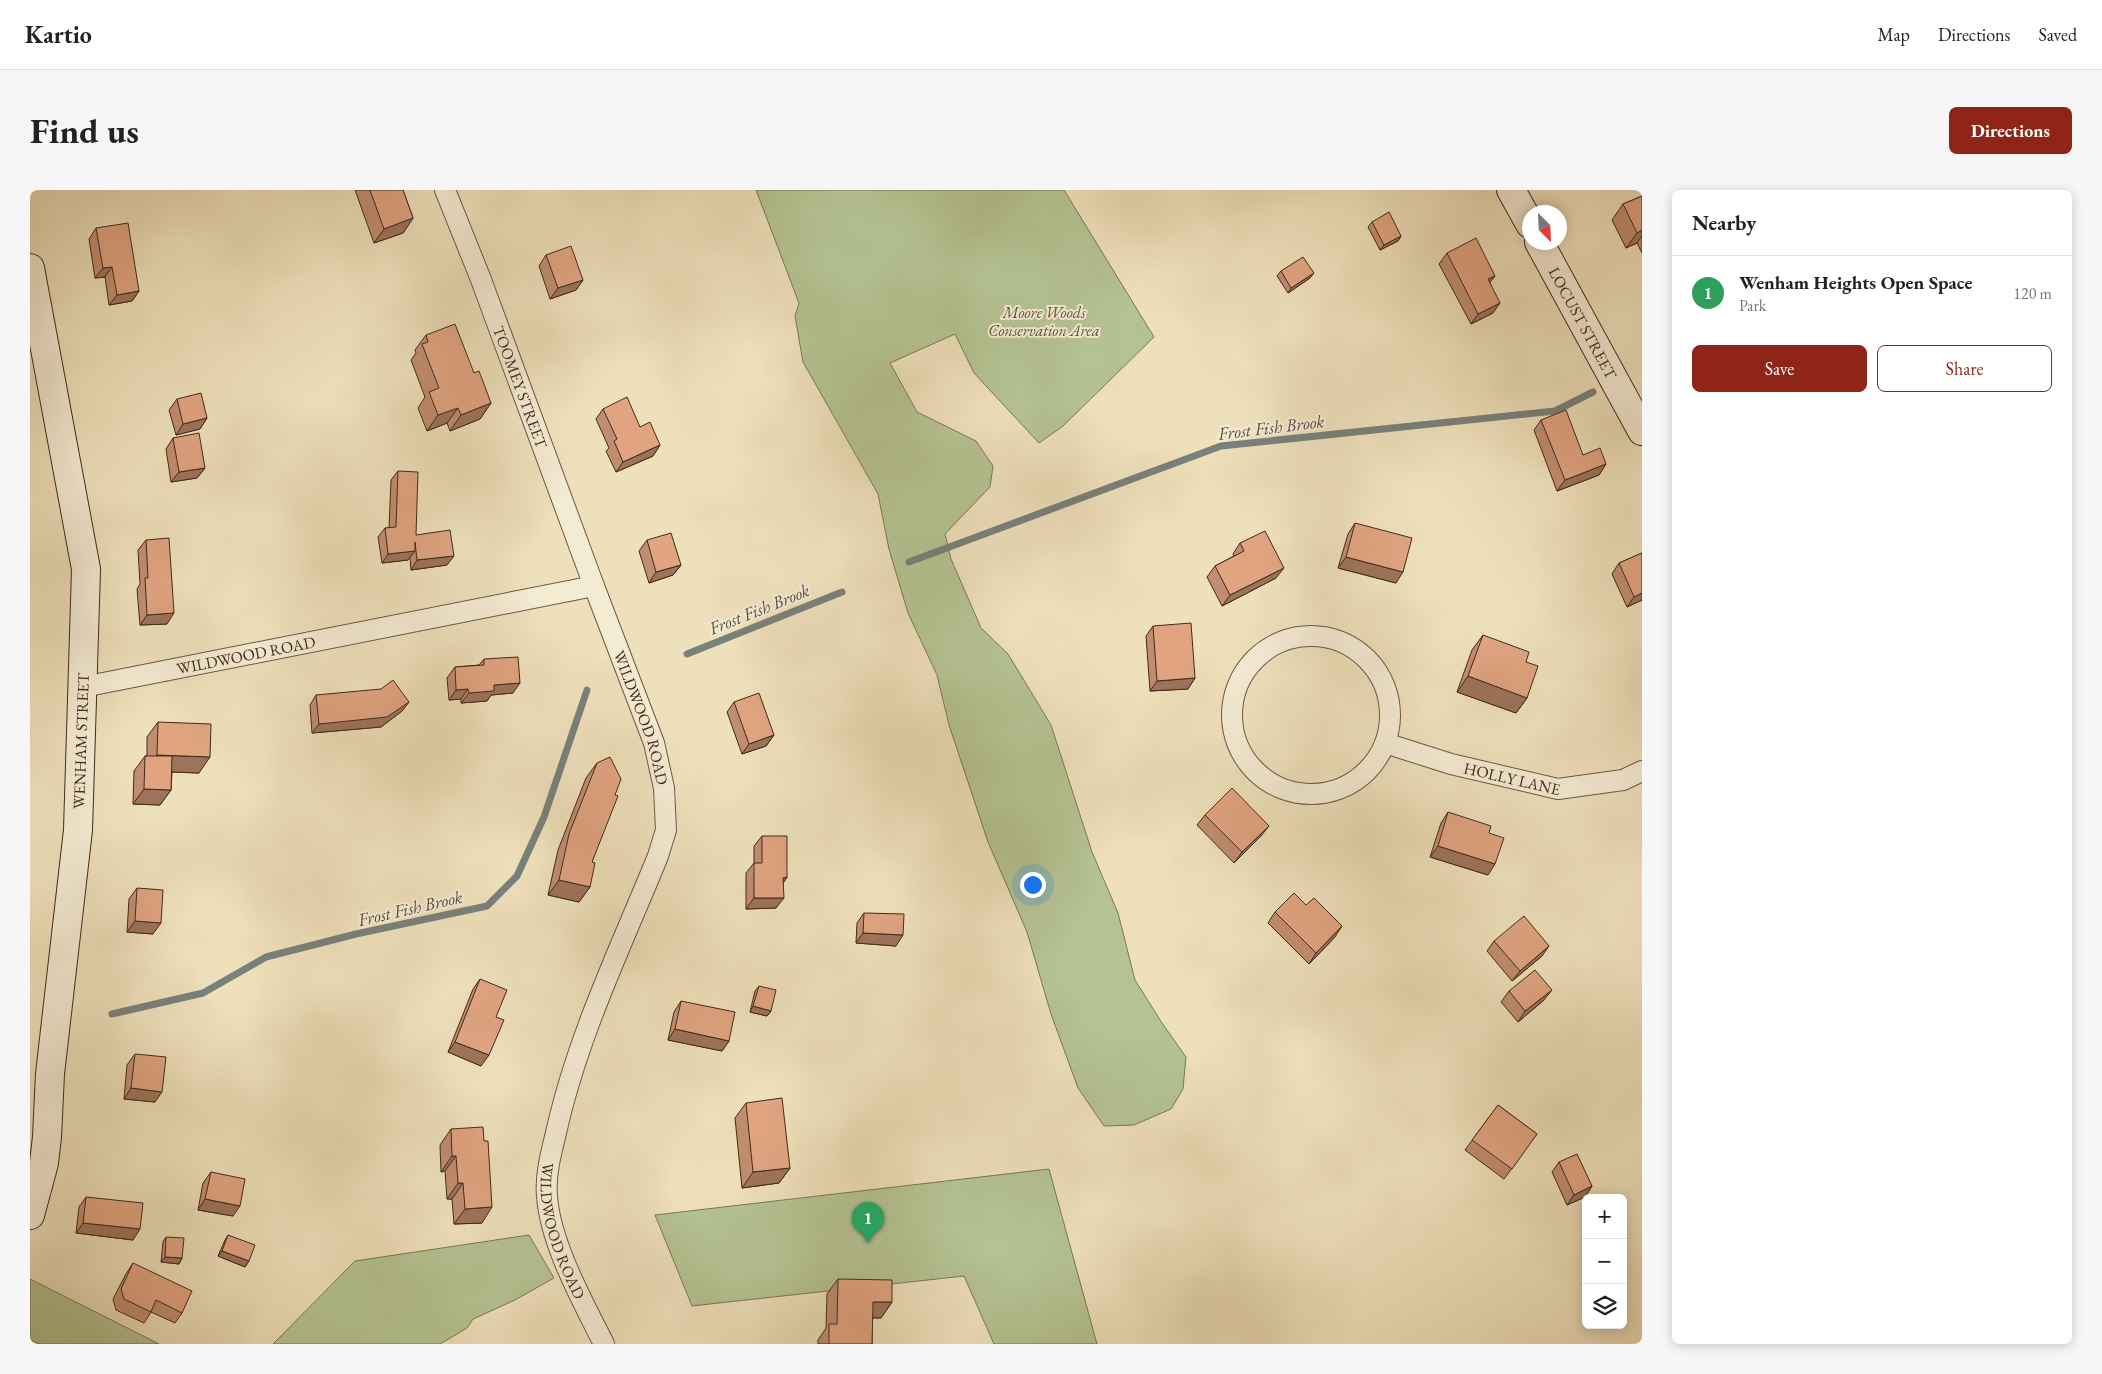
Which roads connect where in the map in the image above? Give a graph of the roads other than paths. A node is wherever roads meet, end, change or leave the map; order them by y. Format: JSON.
{"nodes":[{"id":1,"x":445,"y":190,"type":"edge"},
{"id":2,"x":1511,"y":190,"type":"edge"},
{"id":3,"x":1522,"y":210,"type":"edge"},
{"id":4,"x":1543,"y":250,"type":"edge"},
{"id":5,"x":30,"y":268,"type":"edge"},
{"id":6,"x":1642,"y":431,"type":"edge"},
{"id":7,"x":594,"y":586,"type":"junction"},
{"id":8,"x":83,"y":687,"type":"junction"},
{"id":9,"x":1385,"y":743,"type":"junction"},
{"id":10,"x":1642,"y":771,"type":"edge"},
{"id":11,"x":30,"y":1215,"type":"edge"},
{"id":12,"x":604,"y":1344,"type":"edge"}],
"edges":[{"from":1,"to":7,"type":"street","name":"TOOMEY STREET"},
{"from":2,"to":3,"type":"main road"},
{"from":4,"to":6,"type":"main road","name":"LOCUST STREET"},
{"from":5,"to":8,"type":"main road","name":"WENHAM STREET"},
{"from":7,"to":8,"type":"street","name":"WILDWOOD ROAD"},
{"from":7,"to":12,"type":"street","name":"WILDWOOD ROAD"},
{"from":8,"to":11,"type":"main road","name":"WENHAM STREET"},
{"from":9,"to":9,"type":"street"},
{"from":9,"to":10,"type":"street","name":"HOLLY LANE"}]}
